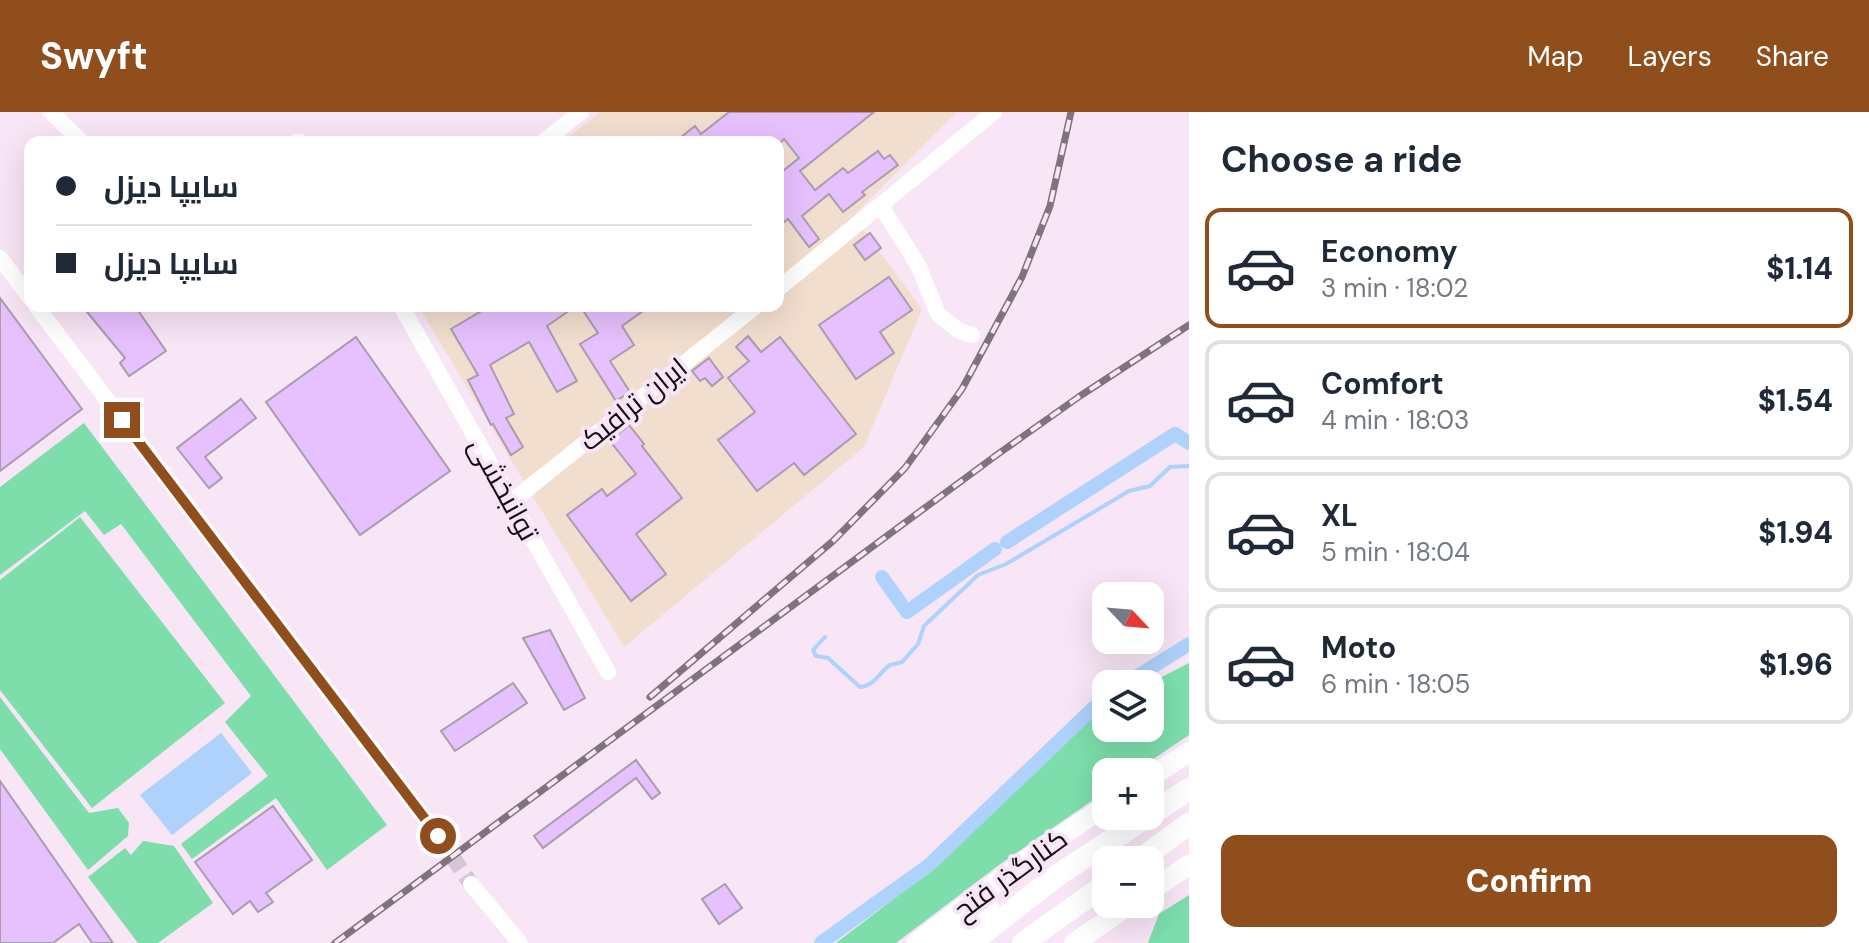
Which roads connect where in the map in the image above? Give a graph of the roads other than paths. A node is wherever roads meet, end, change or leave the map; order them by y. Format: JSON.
{"nodes":[{"id":1,"x":51,"y":112,"type":"edge"},
{"id":2,"x":581,"y":112,"type":"edge"},
{"id":3,"x":994,"y":112,"type":"edge"},
{"id":4,"x":76,"y":136,"type":"edge"},
{"id":5,"x":551,"y":136,"type":"edge"},
{"id":6,"x":881,"y":206,"type":"junction"},
{"id":7,"x":0,"y":258,"type":"edge"},
{"id":8,"x":784,"y":284,"type":"edge"},
{"id":9,"x":24,"y":290,"type":"edge"},
{"id":10,"x":41,"y":312,"type":"edge"},
{"id":11,"x":404,"y":312,"type":"edge"},
{"id":12,"x":748,"y":312,"type":"edge"},
{"id":13,"x":972,"y":335,"type":"dead end"},
{"id":14,"x":511,"y":502,"type":"junction"},
{"id":15,"x":608,"y":672,"type":"dead end"},
{"id":16,"x":1189,"y":752,"type":"edge"},
{"id":17,"x":1164,"y":768,"type":"edge"},
{"id":18,"x":1189,"y":789,"type":"edge"},
{"id":19,"x":1164,"y":805,"type":"edge"},
{"id":20,"x":1092,"y":815,"type":"edge"},
{"id":21,"x":1189,"y":824,"type":"edge"},
{"id":22,"x":1126,"y":830,"type":"edge"},
{"id":23,"x":438,"y":836,"type":"tunnel mouth"},
{"id":24,"x":1158,"y":846,"type":"edge"},
{"id":25,"x":1189,"y":865,"type":"edge"},
{"id":26,"x":1055,"y":877,"type":"junction"},
{"id":27,"x":1164,"y":882,"type":"edge"},
{"id":28,"x":471,"y":884,"type":"tunnel mouth"},
{"id":29,"x":1092,"y":894,"type":"edge"},
{"id":30,"x":1111,"y":918,"type":"edge"},
{"id":31,"x":1076,"y":942,"type":"edge"},
{"id":32,"x":520,"y":943,"type":"edge"},
{"id":33,"x":916,"y":943,"type":"edge"},
{"id":34,"x":943,"y":943,"type":"edge"},
{"id":35,"x":971,"y":943,"type":"edge"},
{"id":36,"x":1023,"y":943,"type":"edge"}],
"edges":[{"from":1,"to":4,"type":"street"},
{"from":2,"to":5,"type":"street"},
{"from":3,"to":6,"type":"street"},
{"from":6,"to":8,"type":"street"},
{"from":6,"to":13,"type":"street"},
{"from":7,"to":9,"type":"street"},
{"from":10,"to":23,"type":"street"},
{"from":11,"to":14,"type":"street","name":"توانبخشی"},
{"from":12,"to":14,"type":"street","name":"ایران ترافیک"},
{"from":14,"to":15,"type":"street","name":"توانبخشی"},
{"from":16,"to":17,"type":"main road"},
{"from":18,"to":19,"type":"highway"},
{"from":20,"to":33,"type":"main road","name":"کنارگذر فتح"},
{"from":21,"to":24,"type":"highway"},
{"from":22,"to":26,"type":"highway"},
{"from":25,"to":27,"type":"main road"},
{"from":26,"to":34,"type":"highway"},
{"from":26,"to":35,"type":"highway"},
{"from":28,"to":32,"type":"street"},
{"from":29,"to":36,"type":"highway"},
{"from":30,"to":31,"type":"main road"}]}
